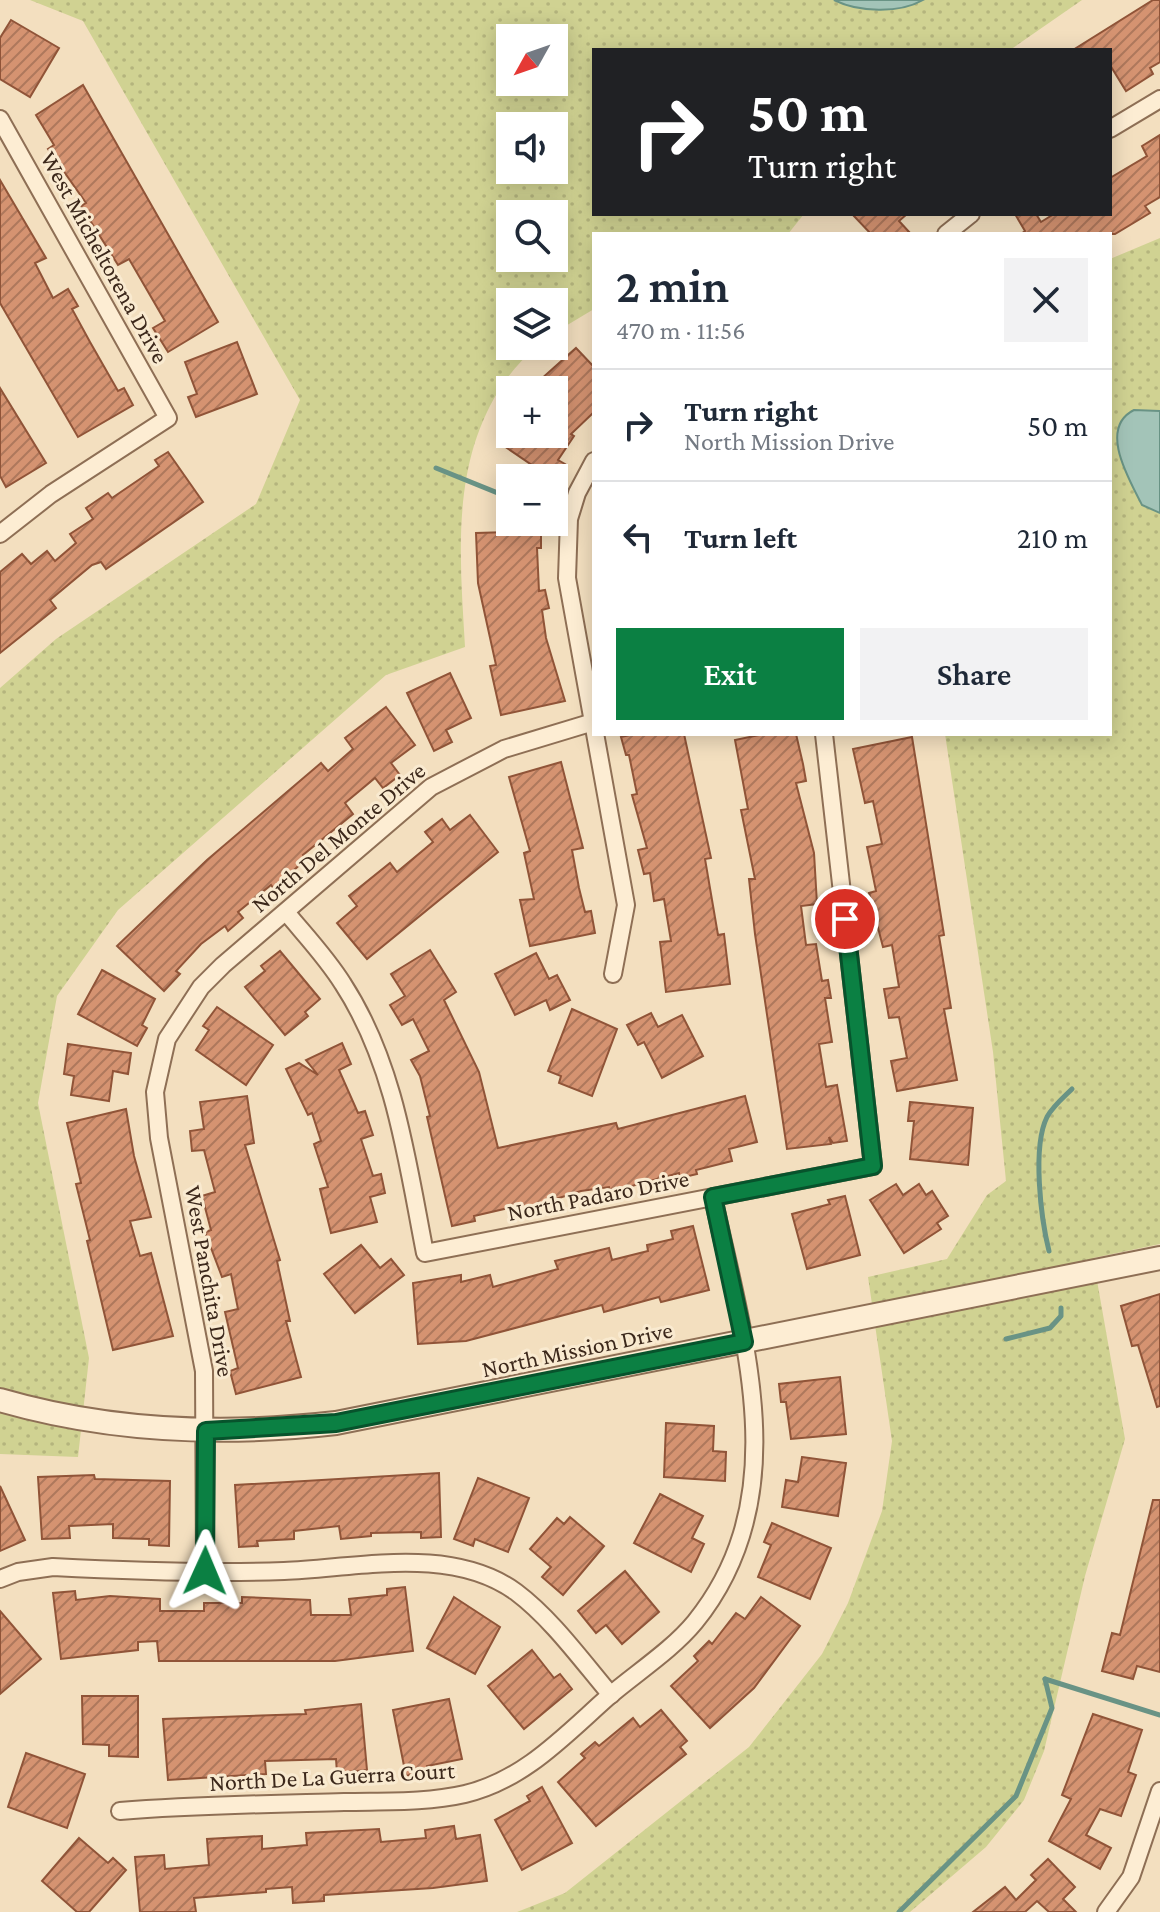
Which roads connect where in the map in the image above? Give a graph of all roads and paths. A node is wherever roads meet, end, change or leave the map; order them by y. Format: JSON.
{"nodes":[{"id":1,"x":1160,"y":99,"type":"edge"},
{"id":2,"x":0,"y":119,"type":"edge"},
{"id":3,"x":1112,"y":128,"type":"edge"},
{"id":4,"x":968,"y":216,"type":"edge"},
{"id":5,"x":948,"y":232,"type":"edge"},
{"id":6,"x":592,"y":465,"type":"edge"},
{"id":7,"x":0,"y":534,"type":"edge"},
{"id":8,"x":590,"y":723,"type":"junction"},
{"id":9,"x":592,"y":733,"type":"edge"},
{"id":10,"x":593,"y":736,"type":"edge"},
{"id":11,"x":824,"y":736,"type":"edge"},
{"id":12,"x":286,"y":912,"type":"junction"},
{"id":13,"x":613,"y":974,"type":"dead end"},
{"id":14,"x":186,"y":1008,"type":"joint"},
{"id":15,"x":713,"y":1197,"type":"junction"},
{"id":16,"x":1160,"y":1258,"type":"edge"},
{"id":17,"x":744,"y":1342,"type":"junction"},
{"id":18,"x":0,"y":1400,"type":"edge"},
{"id":19,"x":206,"y":1431,"type":"junction"},
{"id":20,"x":205,"y":1571,"type":"junction"},
{"id":21,"x":0,"y":1579,"type":"edge"},
{"id":22,"x":611,"y":1695,"type":"junction"},
{"id":23,"x":1160,"y":1791,"type":"edge"},
{"id":24,"x":120,"y":1811,"type":"dead end"},
{"id":25,"x":1106,"y":1912,"type":"edge"}],
"edges":[{"from":1,"to":3,"type":"street"},
{"from":2,"to":7,"type":"street","name":"West Micheltorena Drive"},
{"from":4,"to":5,"type":"street"},
{"from":6,"to":8,"type":"street"},
{"from":8,"to":9,"type":"street"},
{"from":8,"to":12,"type":"street","name":"North Del Monte Drive"},
{"from":10,"to":13,"type":"street"},
{"from":11,"to":15,"type":"street","name":"North Padaro Drive"},
{"from":12,"to":14,"type":"street","name":"North Del Monte Drive"},
{"from":12,"to":15,"type":"street","name":"North Padaro Drive"},
{"from":14,"to":19,"type":"street","name":"West Panchita Drive"},
{"from":15,"to":17,"type":"street","name":"North De La Guerra Court"},
{"from":16,"to":17,"type":"street","name":"North Mission Drive"},
{"from":17,"to":19,"type":"street","name":"North Mission Drive"},
{"from":17,"to":22,"type":"street","name":"North De La Guerra Court"},
{"from":18,"to":19,"type":"street","name":"North Mission Drive"},
{"from":19,"to":20,"type":"street","name":"West Panchita Drive"},
{"from":20,"to":21,"type":"street"},
{"from":20,"to":22,"type":"street"},
{"from":22,"to":24,"type":"street","name":"North De La Guerra Court"},
{"from":23,"to":25,"type":"street"}]}
